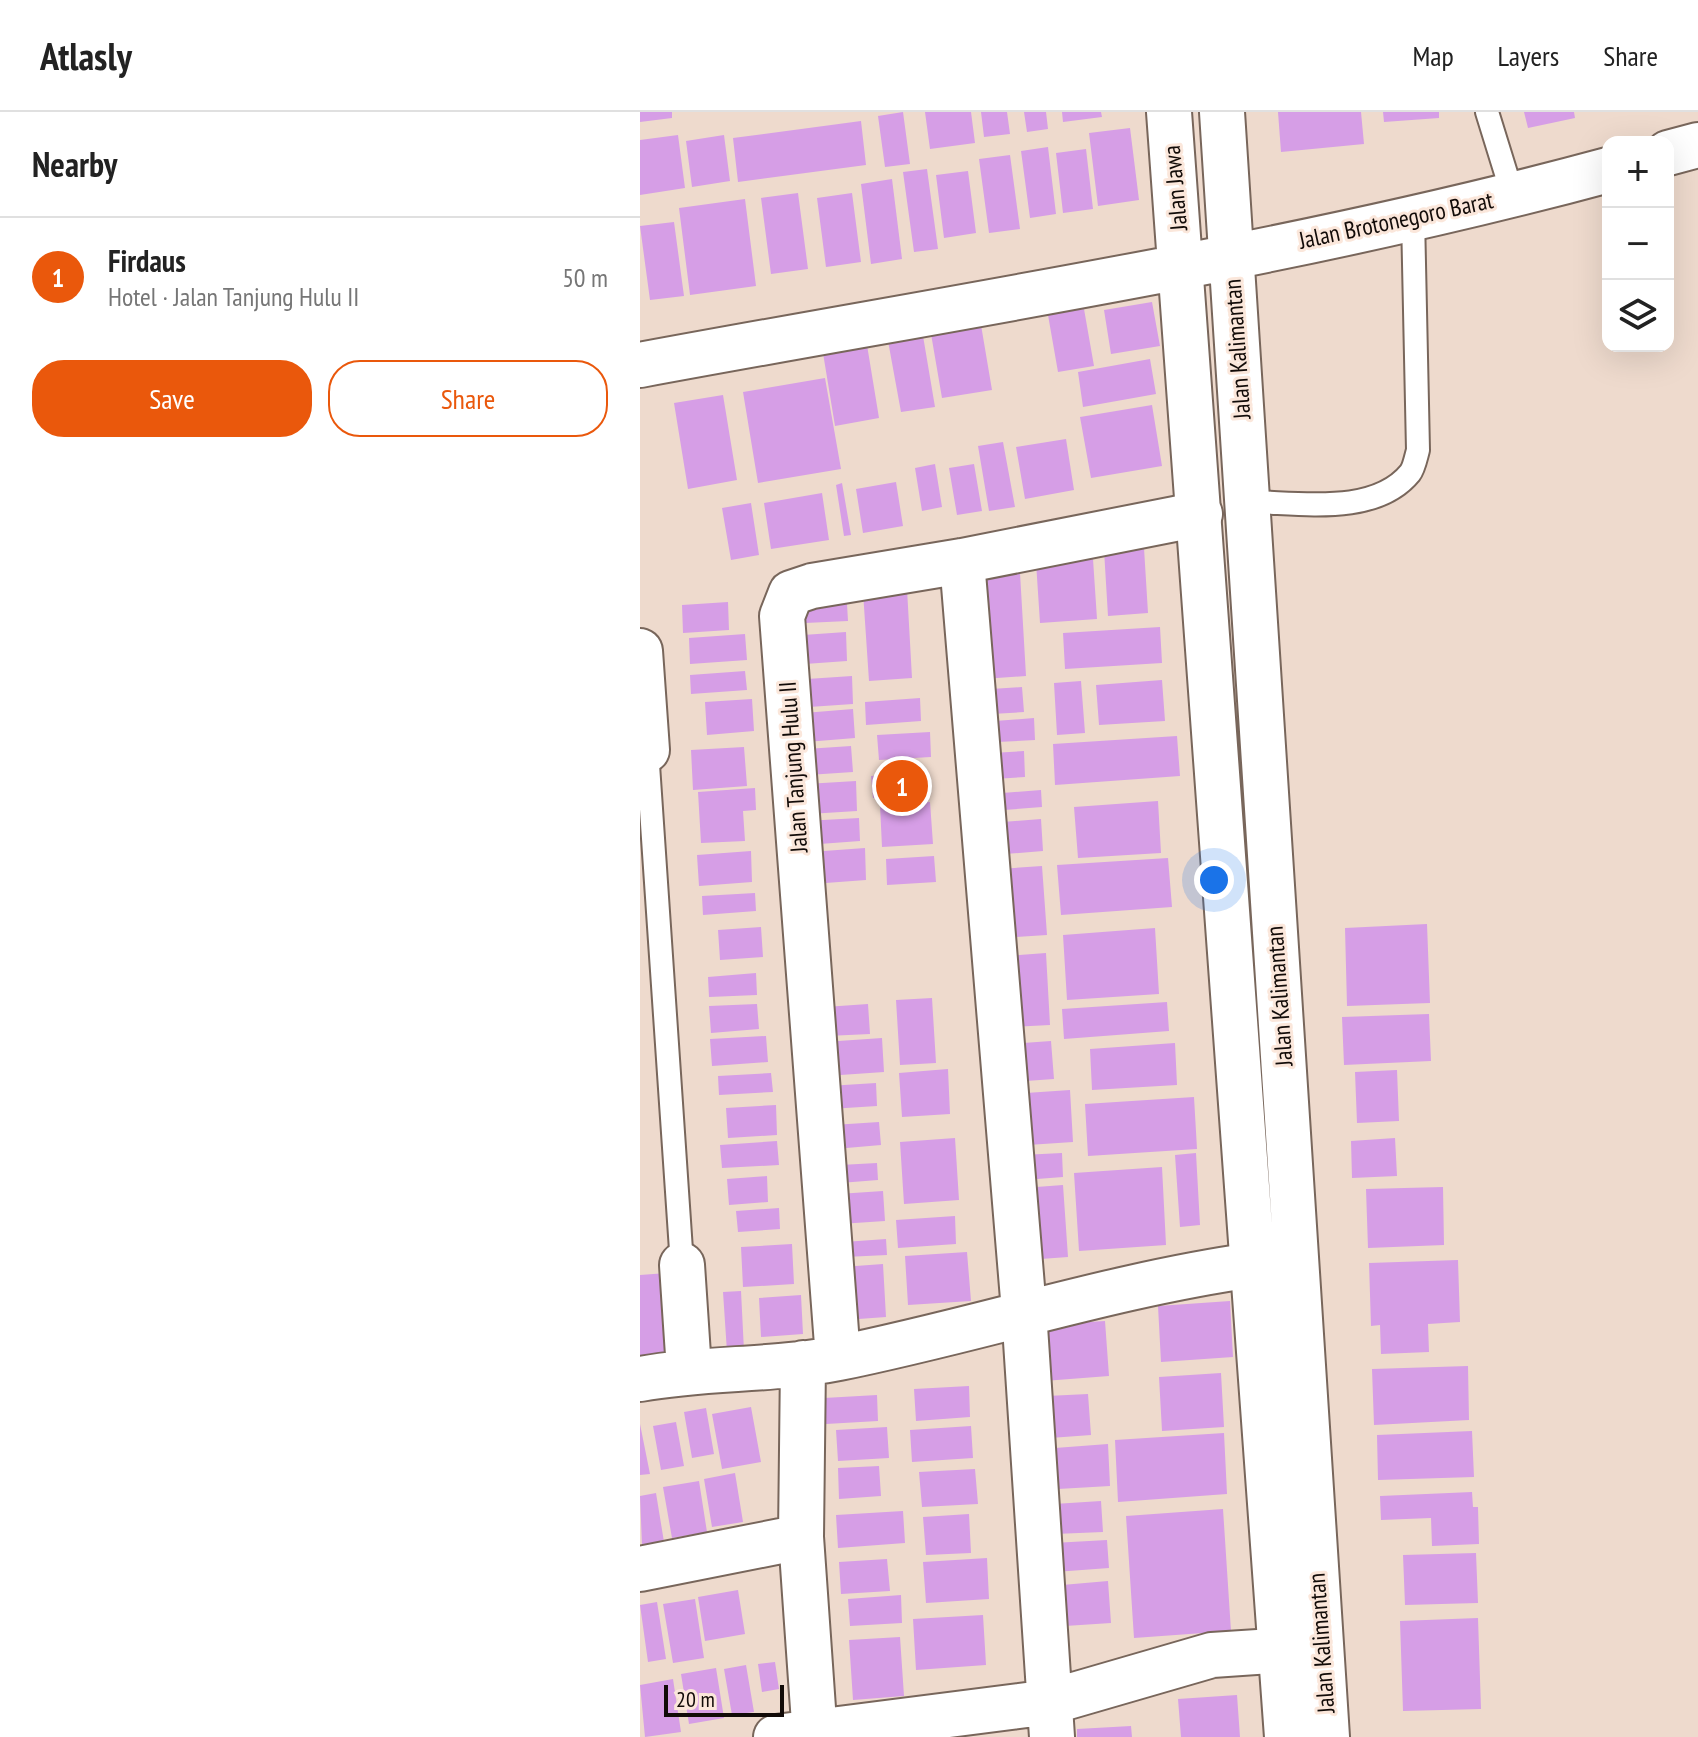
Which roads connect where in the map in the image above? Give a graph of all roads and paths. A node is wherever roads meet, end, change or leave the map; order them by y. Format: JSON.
{"nodes":[{"id":1,"x":1169,"y":112,"type":"edge"},
{"id":2,"x":1222,"y":112,"type":"edge"},
{"id":3,"x":1487,"y":112,"type":"edge"},
{"id":4,"x":1698,"y":145,"type":"edge"},
{"id":5,"x":1674,"y":151,"type":"edge"},
{"id":6,"x":1602,"y":172,"type":"edge"},
{"id":7,"x":1513,"y":196,"type":"junction"},
{"id":8,"x":1413,"y":217,"type":"junction"},
{"id":9,"x":1231,"y":255,"type":"junction"},
{"id":10,"x":1182,"y":264,"type":"junction"},
{"id":11,"x":640,"y":365,"type":"edge"},
{"id":12,"x":1247,"y":502,"type":"junction"},
{"id":13,"x":1200,"y":514,"type":"junction"},
{"id":14,"x":962,"y":561,"type":"junction"},
{"id":15,"x":640,"y":651,"type":"edge"},
{"id":16,"x":647,"y":750,"type":"joint"},
{"id":17,"x":1276,"y":961,"type":"junction"},
{"id":18,"x":1232,"y":964,"type":"junction"},
{"id":19,"x":682,"y":1265,"type":"joint"},
{"id":20,"x":1253,"y":1265,"type":"junction"},
{"id":21,"x":1024,"y":1311,"type":"junction"},
{"id":22,"x":820,"y":1361,"type":"junction"},
{"id":23,"x":689,"y":1370,"type":"junction"},
{"id":24,"x":640,"y":1379,"type":"edge"},
{"id":25,"x":801,"y":1537,"type":"junction"},
{"id":26,"x":640,"y":1569,"type":"edge"},
{"id":27,"x":1300,"y":1648,"type":"junction"},
{"id":28,"x":1051,"y":1719,"type":"edge"},
{"id":29,"x":802,"y":1735,"type":"edge"},
{"id":30,"x":1287,"y":1737,"type":"edge"},
{"id":31,"x":1327,"y":1737,"type":"edge"}],
"edges":[{"from":1,"to":10,"type":"main road","name":"Jalan Jawa"},
{"from":2,"to":9,"type":"main road"},
{"from":3,"to":7,"type":"lane"},
{"from":4,"to":5,"type":"main road"},
{"from":6,"to":7,"type":"main road","name":"Jalan Brotonegoro Barat"},
{"from":7,"to":8,"type":"main road","name":"Jalan Brotonegoro Barat"},
{"from":8,"to":9,"type":"main road","name":"Jalan Brotonegoro Barat"},
{"from":8,"to":12,"type":"lane"},
{"from":9,"to":10,"type":"main road","name":"Jalan Brotonegoro Barat"},
{"from":9,"to":12,"type":"main road","name":"Jalan Kalimantan"},
{"from":10,"to":11,"type":"main road","name":"Jalan Brotonegoro Barat"},
{"from":10,"to":13,"type":"main road","name":"Jalan Kalimantan"},
{"from":12,"to":17,"type":"main road","name":"Jalan Kalimantan"},
{"from":13,"to":14,"type":"main road","name":"Jalan Tanjung Hulu II"},
{"from":13,"to":18,"type":"main road","name":"Jalan Kalimantan"},
{"from":14,"to":21,"type":"main road"},
{"from":14,"to":22,"type":"main road","name":"Jalan Tanjung Hulu II"},
{"from":15,"to":16,"type":"main road"},
{"from":16,"to":19,"type":"lane"},
{"from":17,"to":18,"type":"main road"},
{"from":17,"to":27,"type":"main road","name":"Jalan Kalimantan"},
{"from":18,"to":20,"type":"main road","name":"Jalan Kalimantan"},
{"from":19,"to":23,"type":"main road"},
{"from":20,"to":21,"type":"main road"},
{"from":20,"to":27,"type":"main road","name":"Jalan Kalimantan"},
{"from":21,"to":22,"type":"main road"},
{"from":21,"to":28,"type":"main road"},
{"from":22,"to":23,"type":"main road"},
{"from":22,"to":25,"type":"main road"},
{"from":23,"to":24,"type":"main road"},
{"from":25,"to":26,"type":"main road"},
{"from":25,"to":29,"type":"main road"},
{"from":27,"to":28,"type":"main road"},
{"from":27,"to":30,"type":"main road","name":"Jalan Kalimantan"},
{"from":27,"to":31,"type":"main road","name":"Jalan Kalimantan"},
{"from":28,"to":29,"type":"main road"}]}
